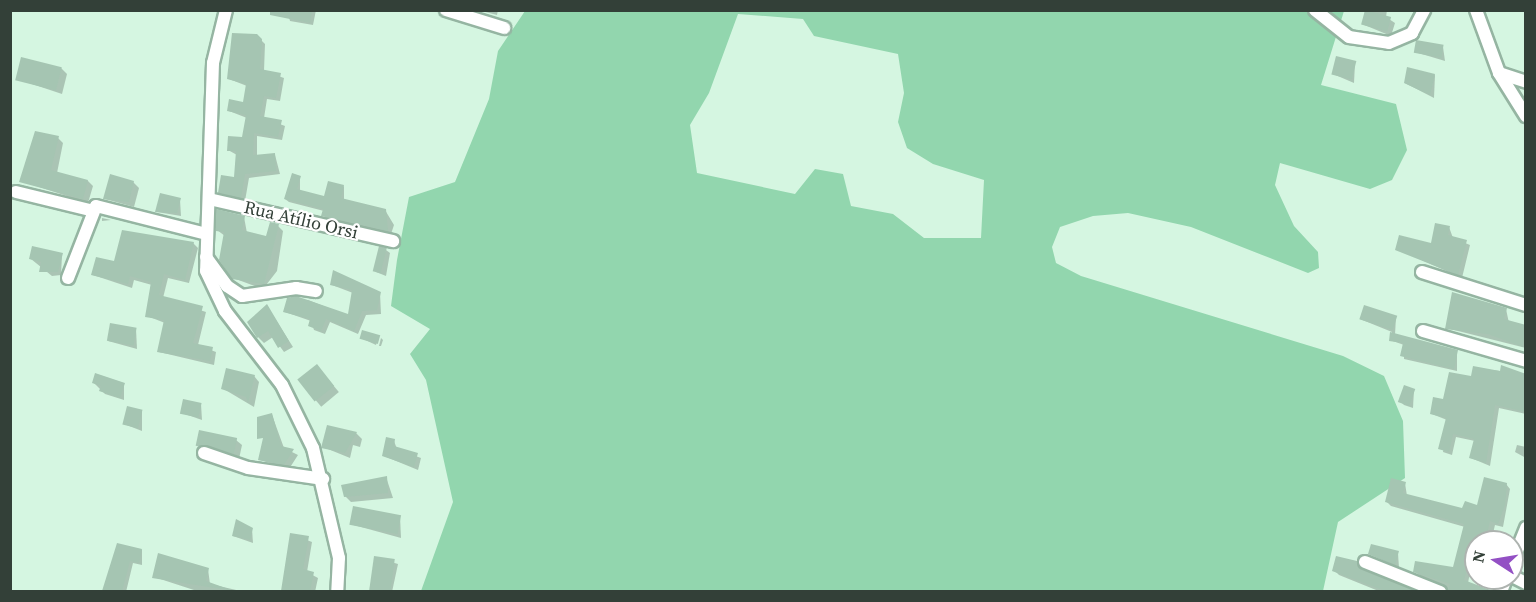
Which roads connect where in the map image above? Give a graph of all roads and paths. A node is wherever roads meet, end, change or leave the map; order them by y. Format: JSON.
{"nodes":[{"id":1,"x":226,"y":10,"type":"edge"},
{"id":2,"x":446,"y":10,"type":"edge"},
{"id":3,"x":1315,"y":10,"type":"edge"},
{"id":4,"x":1424,"y":10,"type":"edge"},
{"id":5,"x":1476,"y":10,"type":"edge"},
{"id":6,"x":504,"y":28,"type":"dead end"},
{"id":7,"x":1499,"y":73,"type":"junction"},
{"id":8,"x":1526,"y":82,"type":"edge"},
{"id":9,"x":1526,"y":116,"type":"edge"},
{"id":10,"x":16,"y":192,"type":"dead end"},
{"id":11,"x":209,"y":199,"type":"junction"},
{"id":12,"x":90,"y":210,"type":"junction"},
{"id":13,"x":207,"y":234,"type":"junction"},
{"id":14,"x":393,"y":241,"type":"dead end"},
{"id":15,"x":206,"y":257,"type":"junction"},
{"id":16,"x":1422,"y":272,"type":"dead end"},
{"id":17,"x":68,"y":278,"type":"dead end"},
{"id":18,"x":316,"y":291,"type":"dead end"},
{"id":19,"x":1526,"y":305,"type":"edge"},
{"id":20,"x":1423,"y":331,"type":"dead end"},
{"id":21,"x":1526,"y":361,"type":"edge"},
{"id":22,"x":204,"y":453,"type":"dead end"},
{"id":23,"x":323,"y":479,"type":"junction"},
{"id":24,"x":1365,"y":562,"type":"dead end"},
{"id":25,"x":337,"y":591,"type":"edge"},
{"id":26,"x":1440,"y":591,"type":"edge"}],
"edges":[{"from":1,"to":11,"type":"street"},
{"from":2,"to":6,"type":"street"},
{"from":3,"to":4,"type":"street"},
{"from":5,"to":7,"type":"street"},
{"from":7,"to":8,"type":"street"},
{"from":7,"to":9,"type":"street"},
{"from":10,"to":12,"type":"street"},
{"from":11,"to":13,"type":"street"},
{"from":11,"to":14,"type":"street","name":"Rua Atílio Orsi"},
{"from":12,"to":13,"type":"street"},
{"from":12,"to":17,"type":"street"},
{"from":13,"to":15,"type":"street"},
{"from":15,"to":18,"type":"street"},
{"from":15,"to":23,"type":"street"},
{"from":16,"to":19,"type":"street"},
{"from":20,"to":21,"type":"street"},
{"from":22,"to":23,"type":"street"},
{"from":23,"to":25,"type":"street"},
{"from":24,"to":26,"type":"street"}]}
